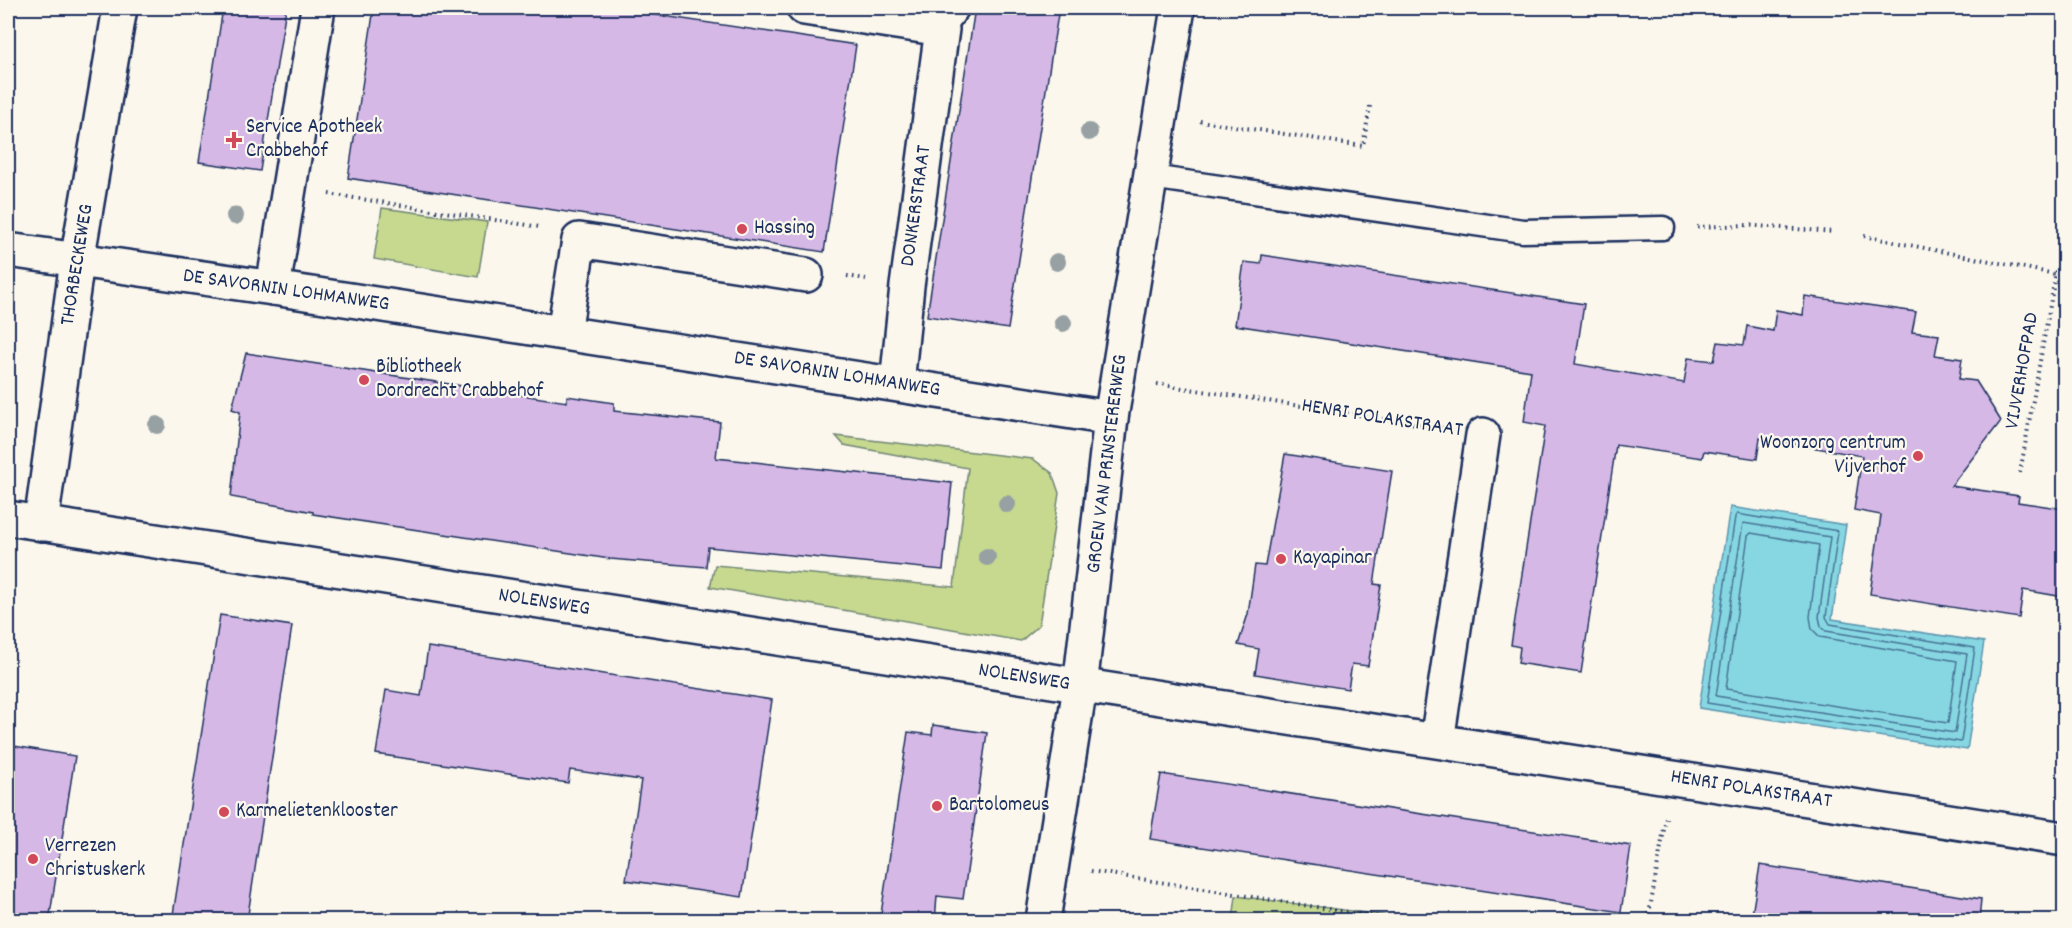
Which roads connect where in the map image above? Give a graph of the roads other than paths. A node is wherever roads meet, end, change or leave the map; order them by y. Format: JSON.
{"nodes":[{"id":1,"x":120,"y":8,"type":"edge"},
{"id":2,"x":318,"y":8,"type":"edge"},
{"id":3,"x":804,"y":8,"type":"edge"},
{"id":4,"x":1178,"y":8,"type":"edge"},
{"id":5,"x":950,"y":18,"type":"edge"},
{"id":6,"x":1151,"y":177,"type":"junction"},
{"id":7,"x":1663,"y":228,"type":"road end"},
{"id":8,"x":8,"y":250,"type":"edge"},
{"id":9,"x":77,"y":261,"type":"junction"},
{"id":10,"x":806,"y":275,"type":"dead end"},
{"id":11,"x":273,"y":288,"type":"junction"},
{"id":12,"x":564,"y":332,"type":"junction"},
{"id":13,"x":897,"y":384,"type":"junction"},
{"id":14,"x":1111,"y":418,"type":"junction"},
{"id":15,"x":1484,"y":435,"type":"road end"},
{"id":16,"x":8,"y":518,"type":"edge"},
{"id":17,"x":41,"y":524,"type":"junction"},
{"id":18,"x":1080,"y":687,"type":"junction"},
{"id":19,"x":1437,"y":741,"type":"junction"},
{"id":20,"x":2064,"y":839,"type":"edge"},
{"id":21,"x":1043,"y":921,"type":"edge"}],
"edges":[{"from":1,"to":9,"type":"street","name":"THORBECKEWEG"},
{"from":2,"to":11,"type":"street"},
{"from":3,"to":5,"type":"street","name":"DONKERSTRAAT"},
{"from":4,"to":6,"type":"street","name":"GROEN VAN PRINSTERERWEG"},
{"from":5,"to":13,"type":"street","name":"DONKERSTRAAT"},
{"from":6,"to":7,"type":"lane"},
{"from":6,"to":14,"type":"street","name":"GROEN VAN PRINSTERERWEG"},
{"from":8,"to":9,"type":"street","name":"DE SAVORNIN LOHMANWEG"},
{"from":9,"to":11,"type":"street","name":"DE SAVORNIN LOHMANWEG"},
{"from":9,"to":17,"type":"street","name":"THORBECKEWEG"},
{"from":10,"to":12,"type":"street"},
{"from":11,"to":12,"type":"street","name":"DE SAVORNIN LOHMANWEG"},
{"from":12,"to":13,"type":"street","name":"DE SAVORNIN LOHMANWEG"},
{"from":13,"to":14,"type":"street","name":"DE SAVORNIN LOHMANWEG"},
{"from":14,"to":18,"type":"street","name":"GROEN VAN PRINSTERERWEG"},
{"from":15,"to":19,"type":"street","name":"HENRI POLAKSTRAAT"},
{"from":16,"to":17,"type":"street","name":"NOLENSWEG"},
{"from":17,"to":18,"type":"street","name":"NOLENSWEG"},
{"from":18,"to":19,"type":"street","name":"HENRI POLAKSTRAAT"},
{"from":18,"to":21,"type":"street","name":"GROEN VAN PRINSTERERWEG"},
{"from":19,"to":20,"type":"street","name":"HENRI POLAKSTRAAT"}]}
